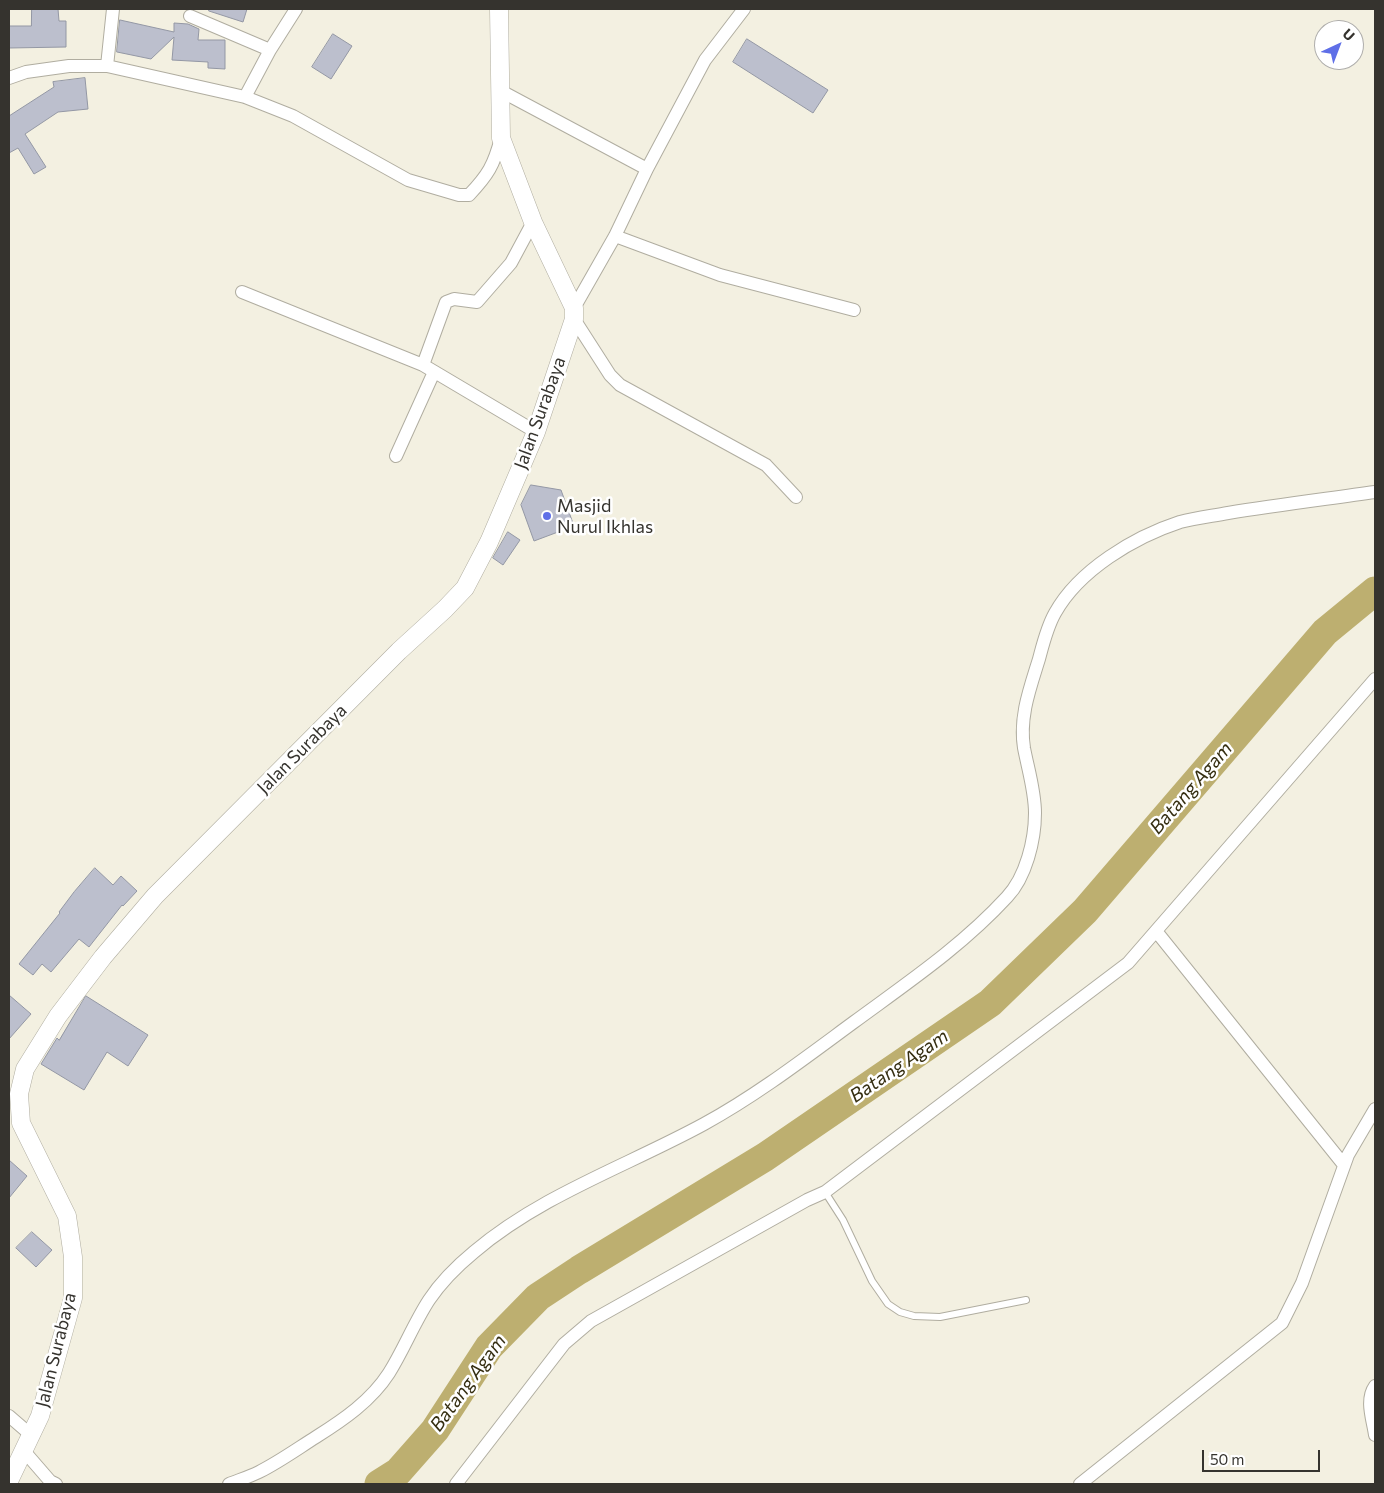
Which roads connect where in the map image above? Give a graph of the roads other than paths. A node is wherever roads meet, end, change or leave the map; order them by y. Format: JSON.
{"nodes":[{"id":1,"x":113,"y":9,"type":"edge"},
{"id":2,"x":296,"y":9,"type":"edge"},
{"id":3,"x":499,"y":9,"type":"edge"},
{"id":4,"x":744,"y":9,"type":"edge"},
{"id":5,"x":190,"y":16,"type":"dead end"},
{"id":6,"x":270,"y":50,"type":"junction"},
{"id":7,"x":107,"y":66,"type":"junction"},
{"id":8,"x":9,"y":78,"type":"edge"},
{"id":9,"x":500,"y":90,"type":"junction"},
{"id":10,"x":245,"y":97,"type":"junction"},
{"id":11,"x":501,"y":138,"type":"junction"},
{"id":12,"x":647,"y":169,"type":"junction"},
{"id":13,"x":533,"y":222,"type":"junction"},
{"id":14,"x":615,"y":236,"type":"junction"},
{"id":15,"x":242,"y":292,"type":"dead end"},
{"id":16,"x":854,"y":310,"type":"dead end"},
{"id":17,"x":574,"y":314,"type":"junction"},
{"id":18,"x":423,"y":365,"type":"junction"},
{"id":19,"x":434,"y":372,"type":"junction"},
{"id":20,"x":536,"y":432,"type":"junction"},
{"id":21,"x":396,"y":456,"type":"dead end"},
{"id":22,"x":1375,"y":492,"type":"edge"},
{"id":23,"x":796,"y":497,"type":"dead end"},
{"id":24,"x":1375,"y":679,"type":"edge"},
{"id":25,"x":1156,"y":931,"type":"junction"},
{"id":26,"x":1375,"y":1109,"type":"edge"},
{"id":27,"x":1344,"y":1165,"type":"junction"},
{"id":28,"x":826,"y":1192,"type":"junction"},
{"id":29,"x":1026,"y":1300,"type":"dead end"},
{"id":30,"x":1375,"y":1386,"type":"edge"},
{"id":31,"x":9,"y":1416,"type":"edge"},
{"id":32,"x":1375,"y":1435,"type":"edge"},
{"id":33,"x":28,"y":1443,"type":"junction"},
{"id":34,"x":12,"y":1475,"type":"edge"},
{"id":35,"x":56,"y":1484,"type":"edge"},
{"id":36,"x":229,"y":1484,"type":"edge"},
{"id":37,"x":456,"y":1484,"type":"edge"},
{"id":38,"x":1080,"y":1484,"type":"edge"}],
"edges":[{"from":1,"to":7,"type":"street"},
{"from":2,"to":6,"type":"street"},
{"from":3,"to":9,"type":"street"},
{"from":4,"to":12,"type":"street"},
{"from":5,"to":6,"type":"street"},
{"from":6,"to":10,"type":"street"},
{"from":7,"to":8,"type":"street"},
{"from":7,"to":10,"type":"street"},
{"from":9,"to":11,"type":"street"},
{"from":9,"to":12,"type":"street"},
{"from":10,"to":11,"type":"street"},
{"from":11,"to":13,"type":"street"},
{"from":12,"to":14,"type":"street"},
{"from":13,"to":17,"type":"street"},
{"from":13,"to":18,"type":"street"},
{"from":14,"to":16,"type":"street"},
{"from":14,"to":17,"type":"street"},
{"from":15,"to":18,"type":"street"},
{"from":17,"to":20,"type":"street","name":"Jalan Surabaya"},
{"from":17,"to":23,"type":"street"},
{"from":18,"to":19,"type":"street"},
{"from":19,"to":20,"type":"street"},
{"from":19,"to":21,"type":"street"},
{"from":20,"to":33,"type":"street","name":"Jalan Surabaya"},
{"from":22,"to":36,"type":"street"},
{"from":24,"to":25,"type":"street"},
{"from":25,"to":27,"type":"street"},
{"from":25,"to":28,"type":"street"},
{"from":26,"to":27,"type":"street"},
{"from":27,"to":38,"type":"street"},
{"from":28,"to":29,"type":"lane"},
{"from":28,"to":37,"type":"street"},
{"from":30,"to":32,"type":"street"},
{"from":31,"to":33,"type":"street"},
{"from":33,"to":34,"type":"street","name":"Jalan Surabaya"},
{"from":33,"to":35,"type":"street"}]}
